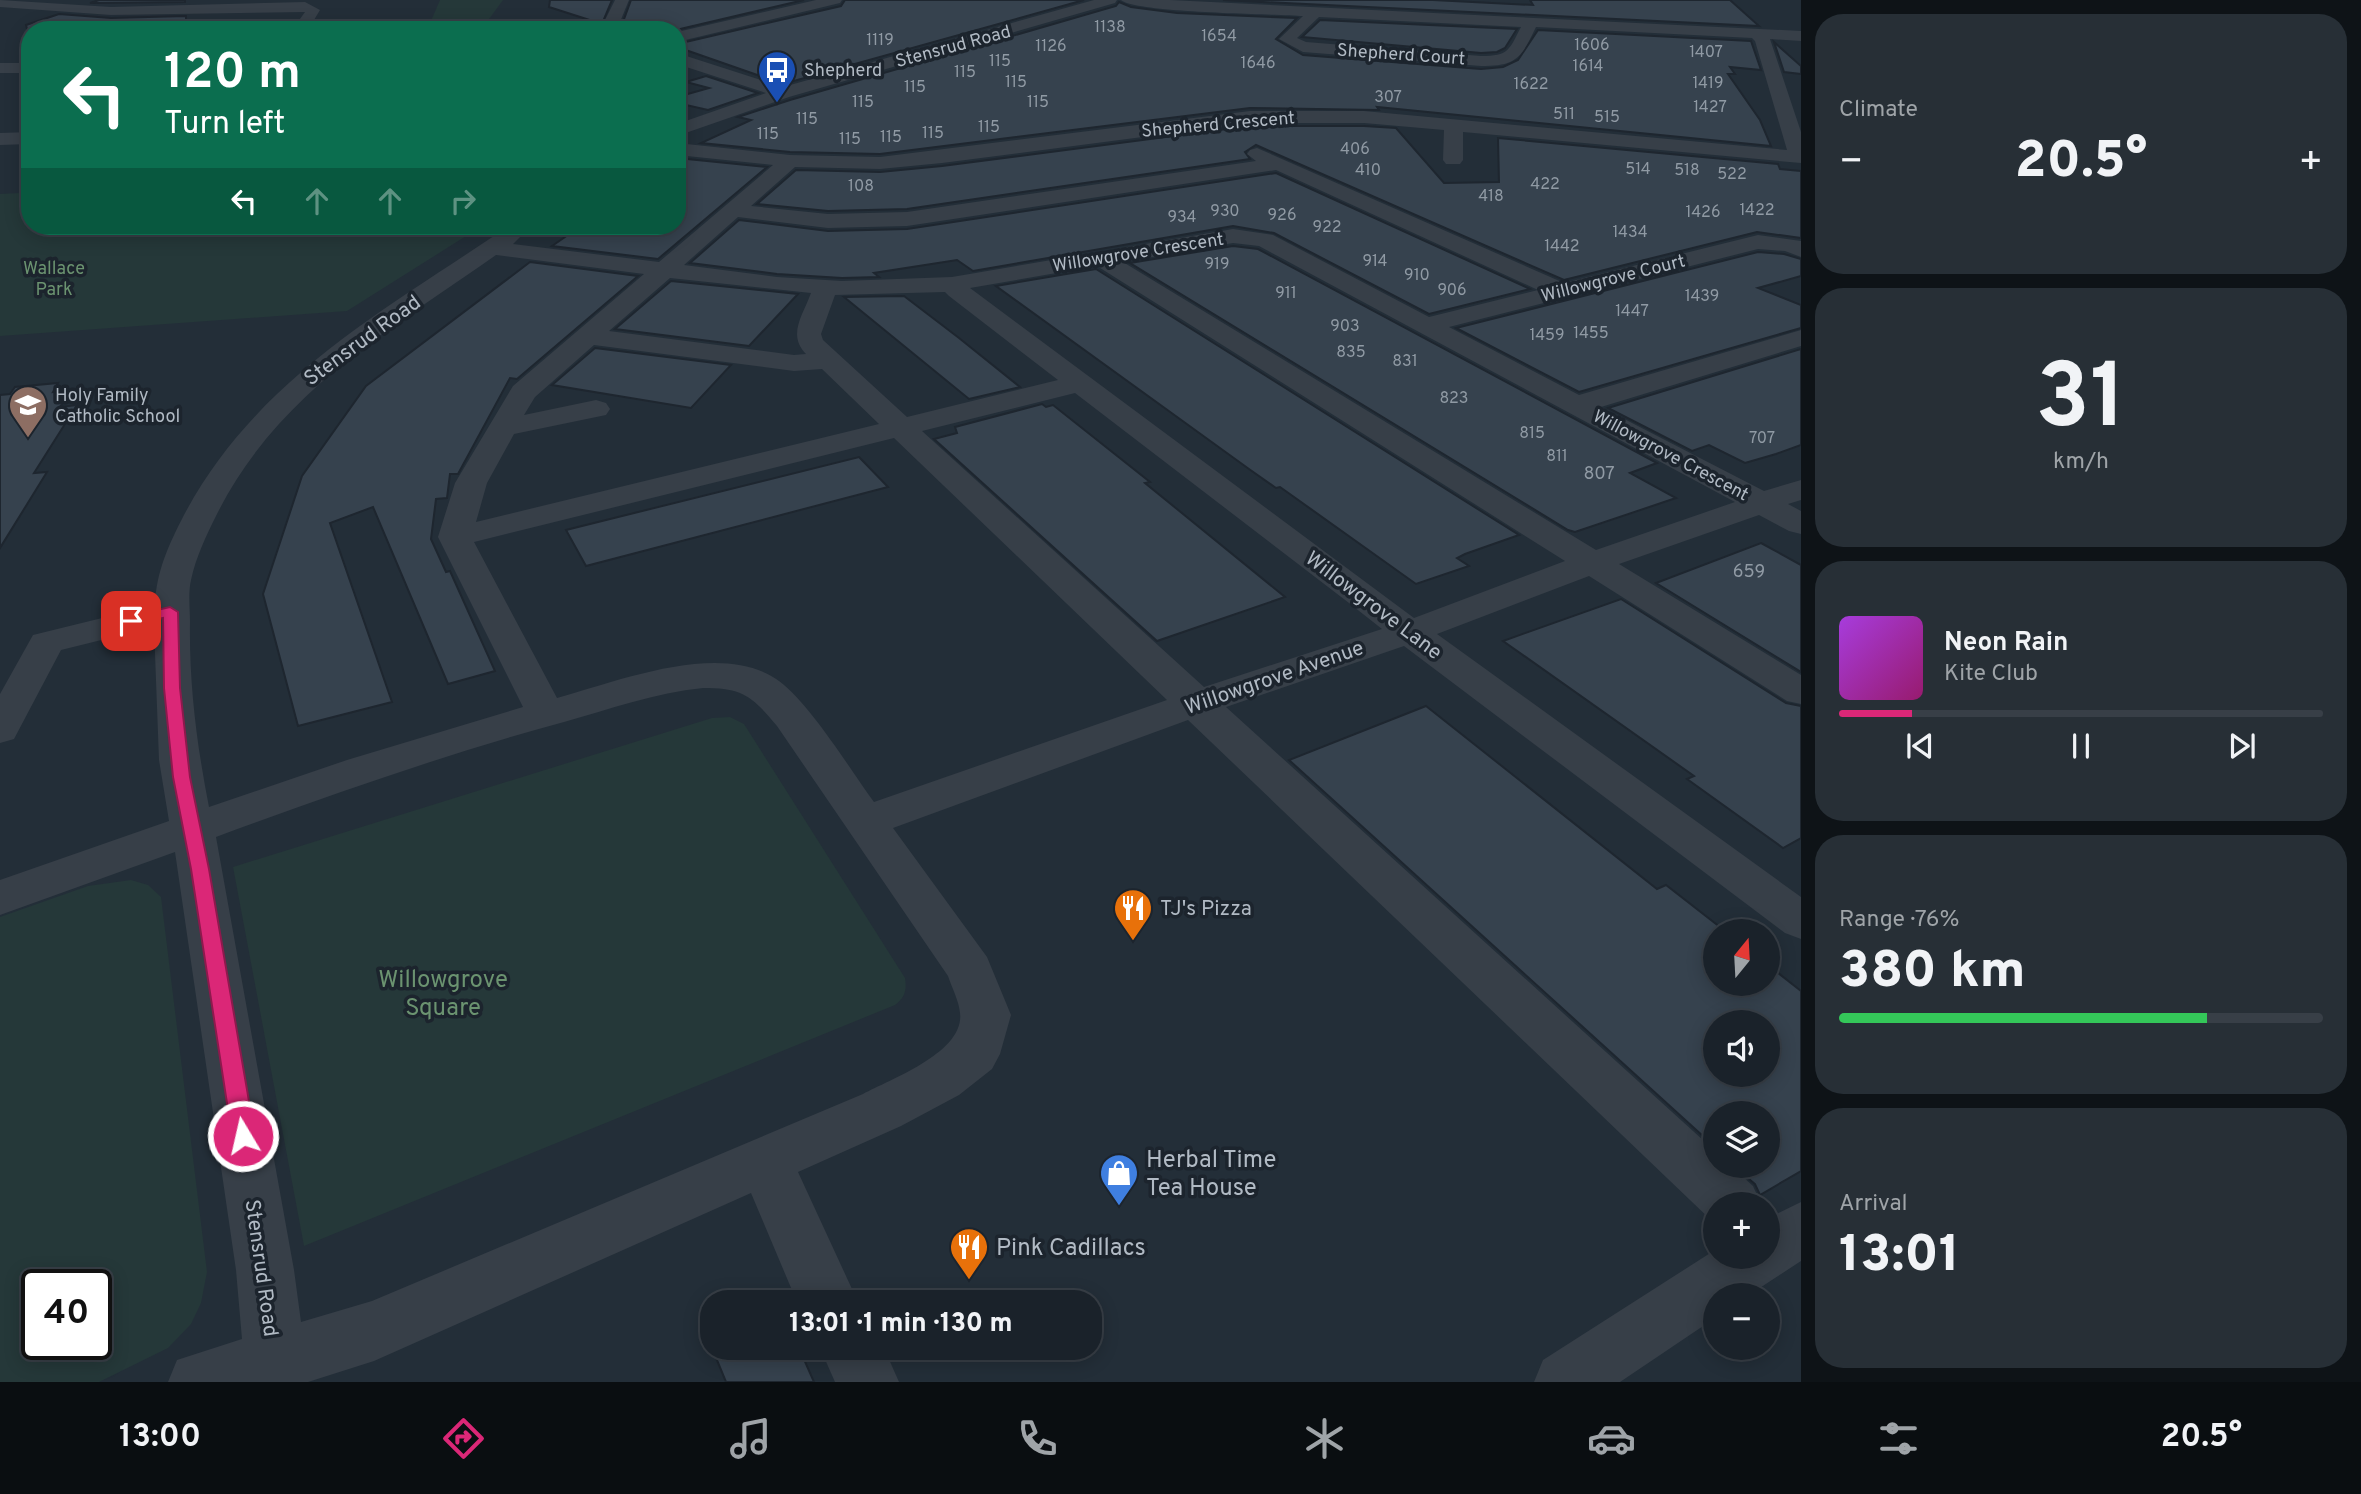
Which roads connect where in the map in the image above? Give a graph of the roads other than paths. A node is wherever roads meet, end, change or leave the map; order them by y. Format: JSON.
{"nodes":[{"id":1,"x":622,"y":0,"type":"edge"},
{"id":2,"x":835,"y":0,"type":"edge"},
{"id":3,"x":1110,"y":0,"type":"edge"},
{"id":4,"x":1128,"y":0,"type":"edge"},
{"id":5,"x":0,"y":3,"type":"edge"},
{"id":6,"x":1311,"y":12,"type":"junction"},
{"id":7,"x":306,"y":21,"type":"edge"},
{"id":8,"x":612,"y":21,"type":"edge"},
{"id":9,"x":1526,"y":23,"type":"junction"},
{"id":10,"x":1756,"y":34,"type":"junction"},
{"id":11,"x":686,"y":35,"type":"edge"},
{"id":12,"x":1801,"y":36,"type":"edge"},
{"id":13,"x":686,"y":61,"type":"edge"},
{"id":14,"x":0,"y":68,"type":"edge"},
{"id":15,"x":21,"y":68,"type":"edge"},
{"id":16,"x":1778,"y":86,"type":"junction"},
{"id":17,"x":1798,"y":87,"type":"dead end"},
{"id":18,"x":783,"y":93,"type":"junction"},
{"id":19,"x":1195,"y":123,"type":"junction"},
{"id":20,"x":1454,"y":125,"type":"junction"},
{"id":21,"x":686,"y":127,"type":"edge"},
{"id":22,"x":21,"y":138,"type":"edge"},
{"id":23,"x":0,"y":139,"type":"edge"},
{"id":24,"x":686,"y":150,"type":"edge"},
{"id":25,"x":1801,"y":157,"type":"edge"},
{"id":26,"x":1453,"y":160,"type":"dead end"},
{"id":27,"x":790,"y":161,"type":"junction"},
{"id":28,"x":1278,"y":164,"type":"junction"},
{"id":29,"x":733,"y":211,"type":"junction"},
{"id":30,"x":512,"y":235,"type":"edge"},
{"id":31,"x":492,"y":248,"type":"junction"},
{"id":32,"x":1801,"y":250,"type":"edge"},
{"id":33,"x":1100,"y":258,"type":"junction"},
{"id":34,"x":666,"y":270,"type":"junction"},
{"id":35,"x":952,"y":284,"type":"junction"},
{"id":36,"x":826,"y":287,"type":"junction"},
{"id":37,"x":1561,"y":291,"type":"junction"},
{"id":38,"x":1426,"y":325,"type":"junction"},
{"id":39,"x":588,"y":336,"type":"junction"},
{"id":40,"x":1801,"y":338,"type":"edge"},
{"id":41,"x":829,"y":361,"type":"junction"},
{"id":42,"x":1077,"y":384,"type":"junction"},
{"id":43,"x":1576,"y":405,"type":"junction"},
{"id":44,"x":596,"y":409,"type":"dead end"},
{"id":45,"x":897,"y":426,"type":"junction"},
{"id":46,"x":502,"y":428,"type":"junction"},
{"id":47,"x":1801,"y":489,"type":"edge"},
{"id":48,"x":1762,"y":504,"type":"junction"},
{"id":49,"x":1801,"y":524,"type":"edge"},
{"id":50,"x":455,"y":537,"type":"junction"},
{"id":51,"x":1591,"y":562,"type":"junction"},
{"id":52,"x":170,"y":612,"type":"junction"},
{"id":53,"x":1409,"y":632,"type":"junction"},
{"id":54,"x":1801,"y":692,"type":"edge"},
{"id":55,"x":1194,"y":704,"type":"junction"},
{"id":56,"x":545,"y":713,"type":"junction"},
{"id":57,"x":0,"y":730,"type":"edge"},
{"id":58,"x":866,"y":821,"type":"junction"},
{"id":59,"x":192,"y":827,"type":"junction"},
{"id":60,"x":0,"y":898,"type":"edge"},
{"id":61,"x":1801,"y":921,"type":"edge"},
{"id":62,"x":766,"y":1161,"type":"junction"},
{"id":63,"x":1720,"y":1192,"type":"edge"},
{"id":64,"x":1735,"y":1269,"type":"edge"},
{"id":65,"x":822,"y":1290,"type":"edge"},
{"id":66,"x":857,"y":1360,"type":"edge"},
{"id":67,"x":276,"y":1371,"type":"edge"},
{"id":68,"x":199,"y":1382,"type":"edge"},
{"id":69,"x":868,"y":1382,"type":"edge"},
{"id":70,"x":1565,"y":1382,"type":"edge"}],
"edges":[{"from":1,"to":8,"type":"street"},
{"from":2,"to":11,"type":"street"},
{"from":3,"to":18,"type":"street","name":"Stensrud Road"},
{"from":4,"to":6,"type":"street"},
{"from":5,"to":7,"type":"street"},
{"from":6,"to":9,"type":"street"},
{"from":6,"to":9,"type":"street","name":"Shepherd Court"},
{"from":9,"to":10,"type":"street"},
{"from":10,"to":12,"type":"street"},
{"from":10,"to":16,"type":"street"},
{"from":13,"to":18,"type":"street"},
{"from":14,"to":15,"type":"street"},
{"from":16,"to":17,"type":"street"},
{"from":16,"to":25,"type":"street"},
{"from":18,"to":21,"type":"street","name":"Stensrud Road"},
{"from":19,"to":20,"type":"street","name":"Shepherd Crescent"},
{"from":19,"to":27,"type":"street","name":"Shepherd Crescent"},
{"from":19,"to":28,"type":"street"},
{"from":20,"to":25,"type":"street","name":"Shepherd Crescent"},
{"from":20,"to":26,"type":"street"},
{"from":22,"to":23,"type":"street"},
{"from":24,"to":27,"type":"street","name":"Shepherd Crescent"},
{"from":27,"to":29,"type":"street"},
{"from":28,"to":29,"type":"street"},
{"from":28,"to":37,"type":"street"},
{"from":29,"to":34,"type":"street"},
{"from":30,"to":31,"type":"street","name":"Stensrud Road"},
{"from":31,"to":34,"type":"street","name":"Willowgrove Crescent"},
{"from":31,"to":52,"type":"street","name":"Stensrud Road"},
{"from":32,"to":37,"type":"street","name":"Willowgrove Court"},
{"from":33,"to":35,"type":"street","name":"Willowgrove Crescent"},
{"from":33,"to":38,"type":"street","name":"Willowgrove Crescent"},
{"from":33,"to":51,"type":"street"},
{"from":34,"to":36,"type":"street","name":"Willowgrove Crescent"},
{"from":34,"to":39,"type":"street"},
{"from":35,"to":36,"type":"street","name":"Willowgrove Crescent"},
{"from":35,"to":42,"type":"street","name":"Willowgrove Lane"},
{"from":36,"to":41,"type":"street"},
{"from":37,"to":38,"type":"street","name":"Willowgrove Court"},
{"from":38,"to":43,"type":"street","name":"Willowgrove Crescent"},
{"from":39,"to":41,"type":"street"},
{"from":39,"to":46,"type":"street"},
{"from":40,"to":43,"type":"street"},
{"from":41,"to":45,"type":"street"},
{"from":42,"to":45,"type":"street"},
{"from":42,"to":53,"type":"street","name":"Willowgrove Lane"},
{"from":43,"to":48,"type":"street","name":"Willowgrove Crescent"},
{"from":44,"to":46,"type":"street"},
{"from":45,"to":50,"type":"street"},
{"from":45,"to":55,"type":"street"},
{"from":46,"to":50,"type":"street"},
{"from":47,"to":48,"type":"street","name":"Willowgrove Avenue"},
{"from":48,"to":49,"type":"street","name":"Willowgrove Crescent"},
{"from":48,"to":51,"type":"street","name":"Willowgrove Avenue"},
{"from":50,"to":56,"type":"street"},
{"from":51,"to":53,"type":"street","name":"Willowgrove Avenue"},
{"from":51,"to":54,"type":"street"},
{"from":52,"to":57,"type":"street"},
{"from":52,"to":59,"type":"street","name":"Stensrud Road"},
{"from":53,"to":55,"type":"street","name":"Willowgrove Avenue"},
{"from":53,"to":61,"type":"street","name":"Willowgrove Lane"},
{"from":55,"to":58,"type":"street","name":"Willowgrove Avenue"},
{"from":55,"to":63,"type":"street"},
{"from":56,"to":58,"type":"street"},
{"from":56,"to":59,"type":"street"},
{"from":58,"to":62,"type":"street"},
{"from":59,"to":60,"type":"street"},
{"from":59,"to":67,"type":"street","name":"Stensrud Road"},
{"from":62,"to":65,"type":"street"},
{"from":62,"to":67,"type":"street"},
{"from":64,"to":70,"type":"street"},
{"from":66,"to":69,"type":"street"},
{"from":67,"to":68,"type":"street"}]}
